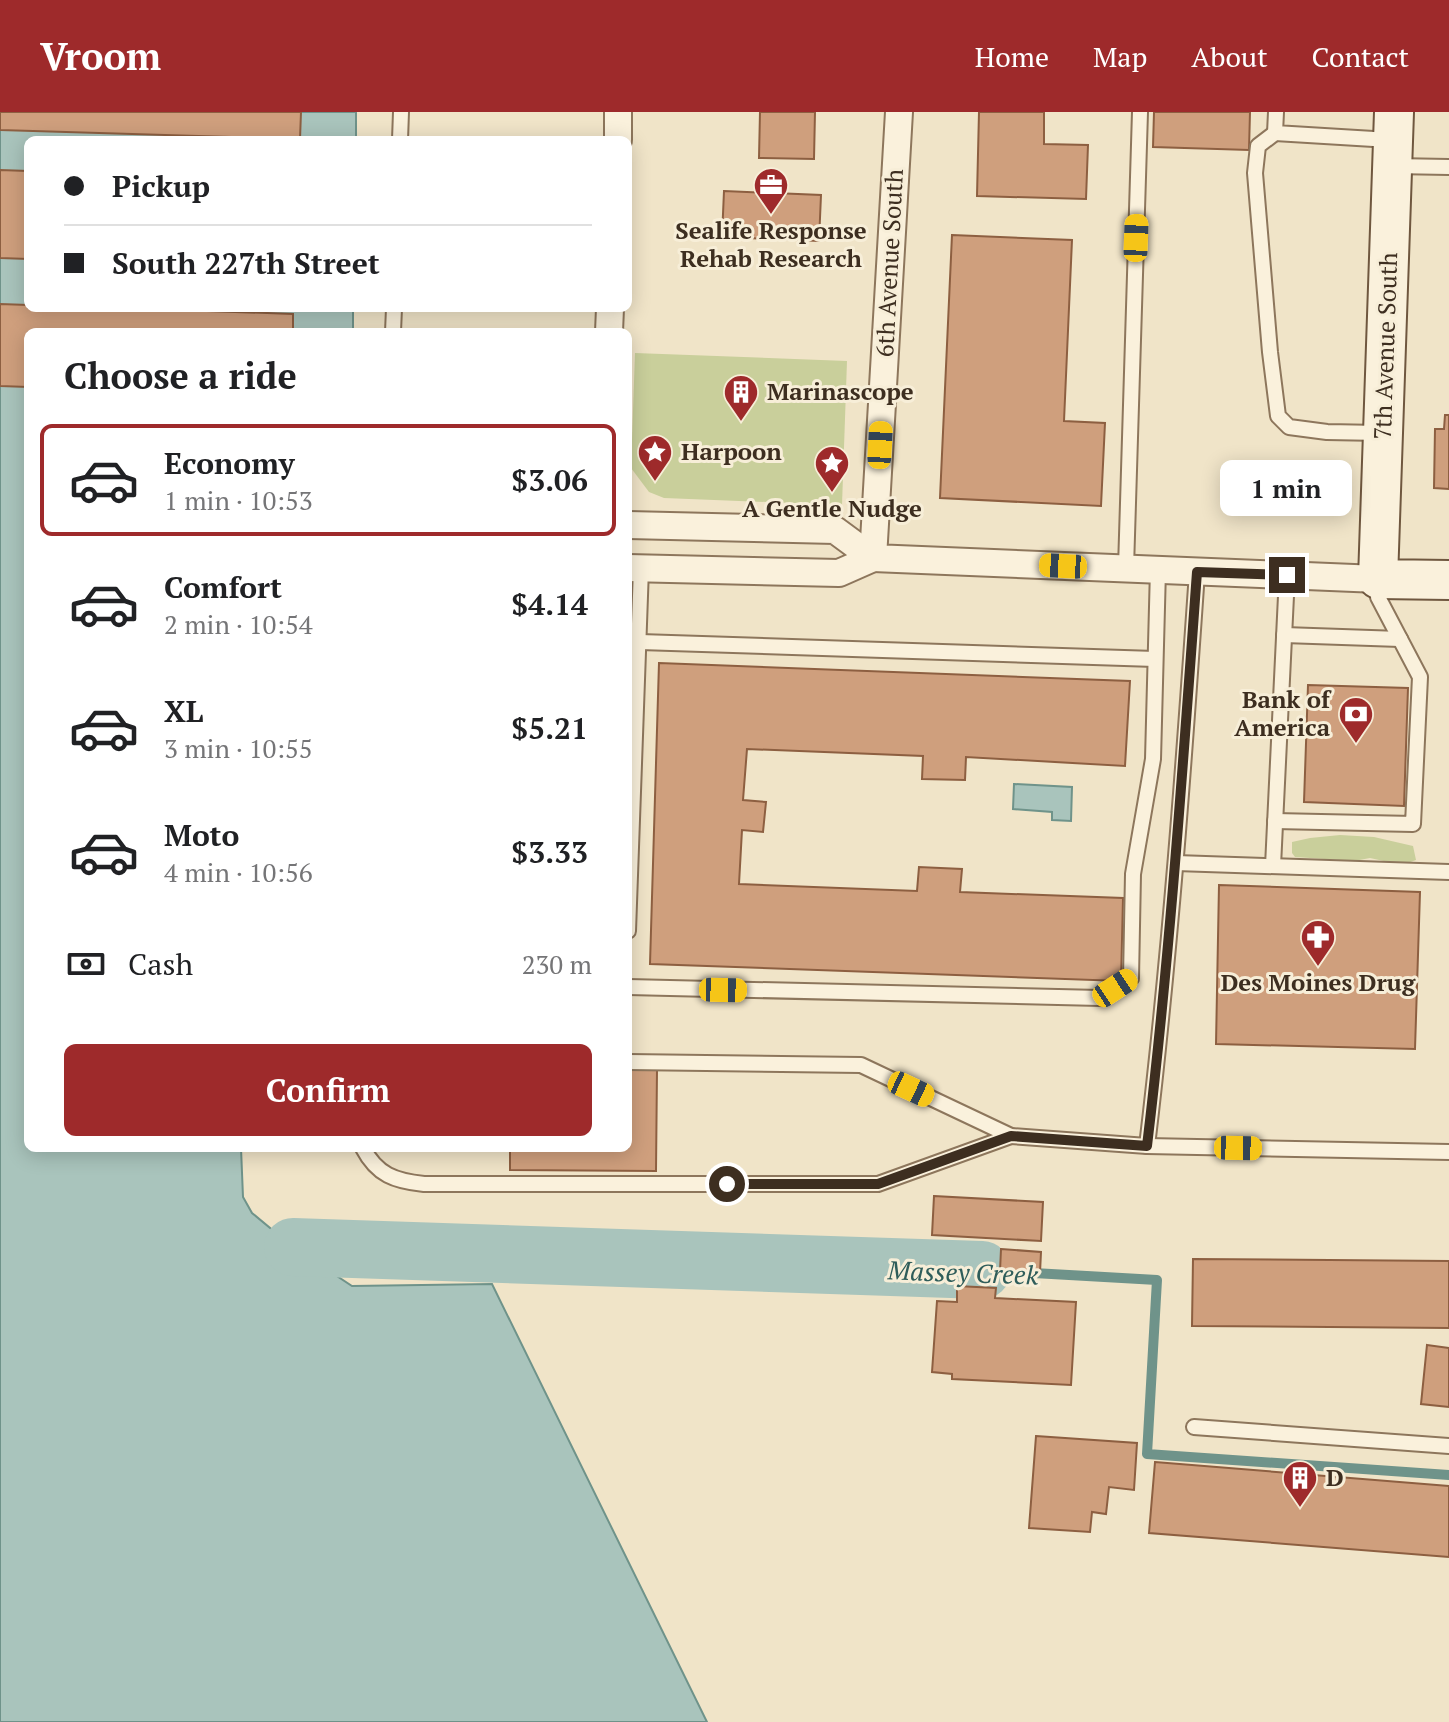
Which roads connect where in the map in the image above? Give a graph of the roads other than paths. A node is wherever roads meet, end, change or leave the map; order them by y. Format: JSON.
{"nodes":[{"id":1,"x":401,"y":112,"type":"edge"},
{"id":2,"x":618,"y":112,"type":"edge"},
{"id":3,"x":899,"y":112,"type":"edge"},
{"id":4,"x":1140,"y":112,"type":"edge"},
{"id":5,"x":1276,"y":112,"type":"edge"},
{"id":6,"x":1275,"y":133,"type":"junction"},
{"id":7,"x":400,"y":136,"type":"edge"},
{"id":8,"x":618,"y":136,"type":"edge"},
{"id":9,"x":1393,"y":139,"type":"edge"},
{"id":10,"x":1449,"y":167,"type":"edge"},
{"id":11,"x":1383,"y":433,"type":"junction"},
{"id":12,"x":632,"y":525,"type":"edge"},
{"id":13,"x":873,"y":558,"type":"junction"},
{"id":14,"x":634,"y":568,"type":"edge"},
{"id":15,"x":1126,"y":568,"type":"junction"},
{"id":16,"x":1158,"y":569,"type":"junction"},
{"id":17,"x":1197,"y":572,"type":"junction"},
{"id":18,"x":1287,"y":575,"type":"junction"},
{"id":19,"x":1378,"y":579,"type":"junction"},
{"id":20,"x":1449,"y":580,"type":"edge"},
{"id":21,"x":1284,"y":635,"type":"junction"},
{"id":22,"x":1400,"y":639,"type":"junction"},
{"id":23,"x":640,"y":642,"type":"junction"},
{"id":24,"x":1155,"y":659,"type":"junction"},
{"id":25,"x":1275,"y":821,"type":"junction"},
{"id":26,"x":632,"y":835,"type":"edge"},
{"id":27,"x":1176,"y":863,"type":"junction"},
{"id":28,"x":1273,"y":866,"type":"junction"},
{"id":29,"x":1449,"y":872,"type":"edge"},
{"id":30,"x":632,"y":987,"type":"edge"},
{"id":31,"x":632,"y":1062,"type":"edge"},
{"id":32,"x":1011,"y":1136,"type":"junction"},
{"id":33,"x":1147,"y":1146,"type":"junction"},
{"id":34,"x":365,"y":1152,"type":"edge"},
{"id":35,"x":1449,"y":1152,"type":"edge"},
{"id":36,"x":1194,"y":1427,"type":"dead end"},
{"id":37,"x":1449,"y":1446,"type":"edge"}],
"edges":[{"from":1,"to":7,"type":"lane"},
{"from":2,"to":8,"type":"street"},
{"from":3,"to":13,"type":"street","name":"6th Avenue South"},
{"from":4,"to":15,"type":"lane"},
{"from":5,"to":6,"type":"lane"},
{"from":6,"to":9,"type":"lane"},
{"from":6,"to":11,"type":"lane"},
{"from":9,"to":10,"type":"lane"},
{"from":9,"to":11,"type":"main road","name":"7th Avenue South"},
{"from":11,"to":19,"type":"main road","name":"7th Avenue South"},
{"from":12,"to":13,"type":"street"},
{"from":13,"to":14,"type":"street"},
{"from":13,"to":15,"type":"street"},
{"from":14,"to":23,"type":"lane"},
{"from":15,"to":16,"type":"street"},
{"from":16,"to":17,"type":"street"},
{"from":16,"to":24,"type":"lane"},
{"from":17,"to":18,"type":"street"},
{"from":17,"to":27,"type":"lane"},
{"from":18,"to":19,"type":"street"},
{"from":18,"to":21,"type":"lane"},
{"from":19,"to":20,"type":"main road"},
{"from":19,"to":22,"type":"lane"},
{"from":21,"to":22,"type":"lane"},
{"from":21,"to":25,"type":"lane"},
{"from":22,"to":25,"type":"lane"},
{"from":23,"to":24,"type":"lane"},
{"from":23,"to":26,"type":"lane"},
{"from":24,"to":30,"type":"lane"},
{"from":25,"to":28,"type":"lane"},
{"from":27,"to":28,"type":"lane"},
{"from":27,"to":33,"type":"lane"},
{"from":28,"to":29,"type":"lane"},
{"from":31,"to":32,"type":"lane"},
{"from":32,"to":33,"type":"lane"},
{"from":32,"to":34,"type":"lane"},
{"from":33,"to":35,"type":"lane"},
{"from":36,"to":37,"type":"lane"}]}
